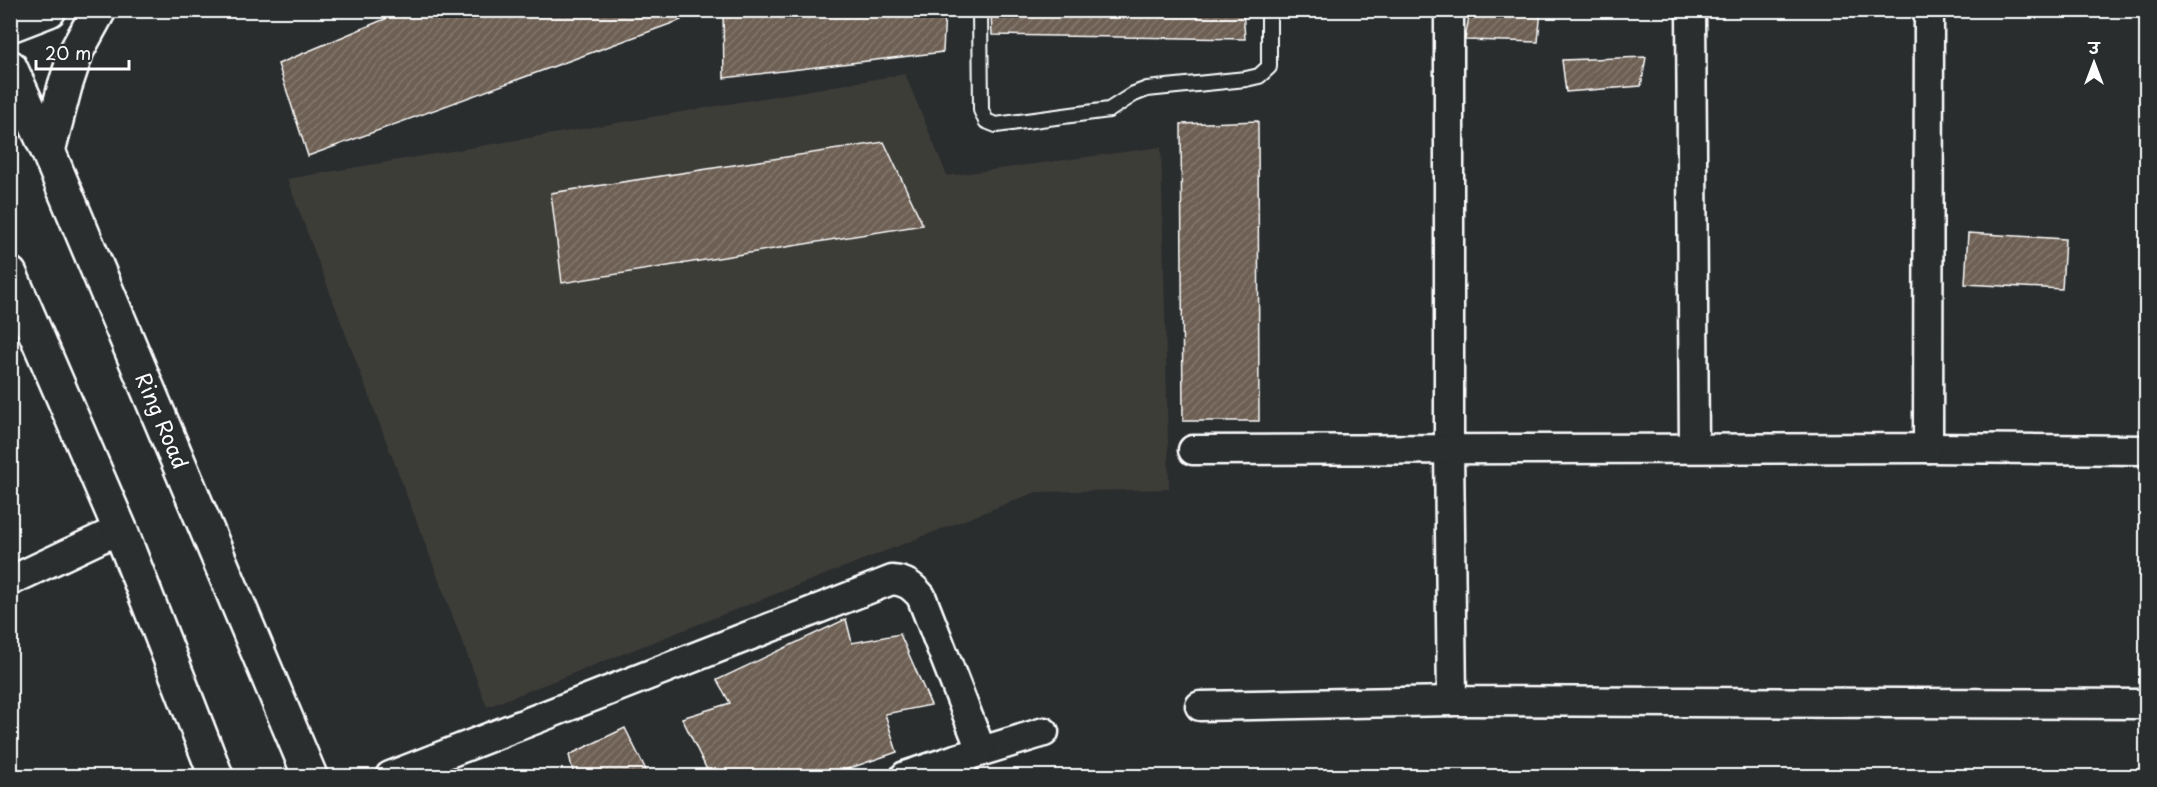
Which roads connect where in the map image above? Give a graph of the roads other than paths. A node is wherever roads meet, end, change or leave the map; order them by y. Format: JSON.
{"nodes":[{"id":1,"x":49,"y":10,"type":"edge"},
{"id":2,"x":99,"y":10,"type":"edge"},
{"id":3,"x":980,"y":10,"type":"edge"},
{"id":4,"x":1269,"y":10,"type":"edge"},
{"id":5,"x":1449,"y":10,"type":"edge"},
{"id":6,"x":1691,"y":10,"type":"edge"},
{"id":7,"x":1929,"y":10,"type":"edge"},
{"id":8,"x":10,"y":25,"type":"edge"},
{"id":9,"x":10,"y":67,"type":"edge"},
{"id":10,"x":48,"y":151,"type":"junction"},
{"id":11,"x":10,"y":274,"type":"edge"},
{"id":12,"x":1694,"y":447,"type":"junction"},
{"id":13,"x":1928,"y":447,"type":"junction"},
{"id":14,"x":1449,"y":449,"type":"junction"},
{"id":15,"x":1193,"y":450,"type":"dead end"},
{"id":16,"x":2146,"y":450,"type":"edge"},
{"id":17,"x":120,"y":529,"type":"junction"},
{"id":18,"x":10,"y":581,"type":"edge"},
{"id":19,"x":1452,"y":701,"type":"junction"},
{"id":20,"x":2146,"y":704,"type":"edge"},
{"id":21,"x":1200,"y":706,"type":"dead end"},
{"id":22,"x":1044,"y":732,"type":"dead end"},
{"id":23,"x":967,"y":762,"type":"edge"},
{"id":24,"x":216,"y":777,"type":"edge"},
{"id":25,"x":310,"y":777,"type":"edge"},
{"id":26,"x":390,"y":777,"type":"edge"},
{"id":27,"x":905,"y":777,"type":"edge"}],
"edges":[{"from":1,"to":8,"type":"street"},
{"from":2,"to":10,"type":"street"},
{"from":3,"to":4,"type":"lane"},
{"from":5,"to":14,"type":"street"},
{"from":6,"to":12,"type":"street"},
{"from":7,"to":13,"type":"street"},
{"from":9,"to":10,"type":"street","name":"Ring Road"},
{"from":10,"to":25,"type":"street","name":"Ring Road"},
{"from":11,"to":17,"type":"street"},
{"from":12,"to":13,"type":"street"},
{"from":12,"to":14,"type":"street"},
{"from":13,"to":16,"type":"street"},
{"from":14,"to":15,"type":"street"},
{"from":14,"to":19,"type":"street"},
{"from":17,"to":18,"type":"street"},
{"from":17,"to":24,"type":"street"},
{"from":19,"to":20,"type":"street"},
{"from":19,"to":21,"type":"street"},
{"from":22,"to":23,"type":"street"},
{"from":23,"to":26,"type":"street"},
{"from":23,"to":27,"type":"street"}]}
